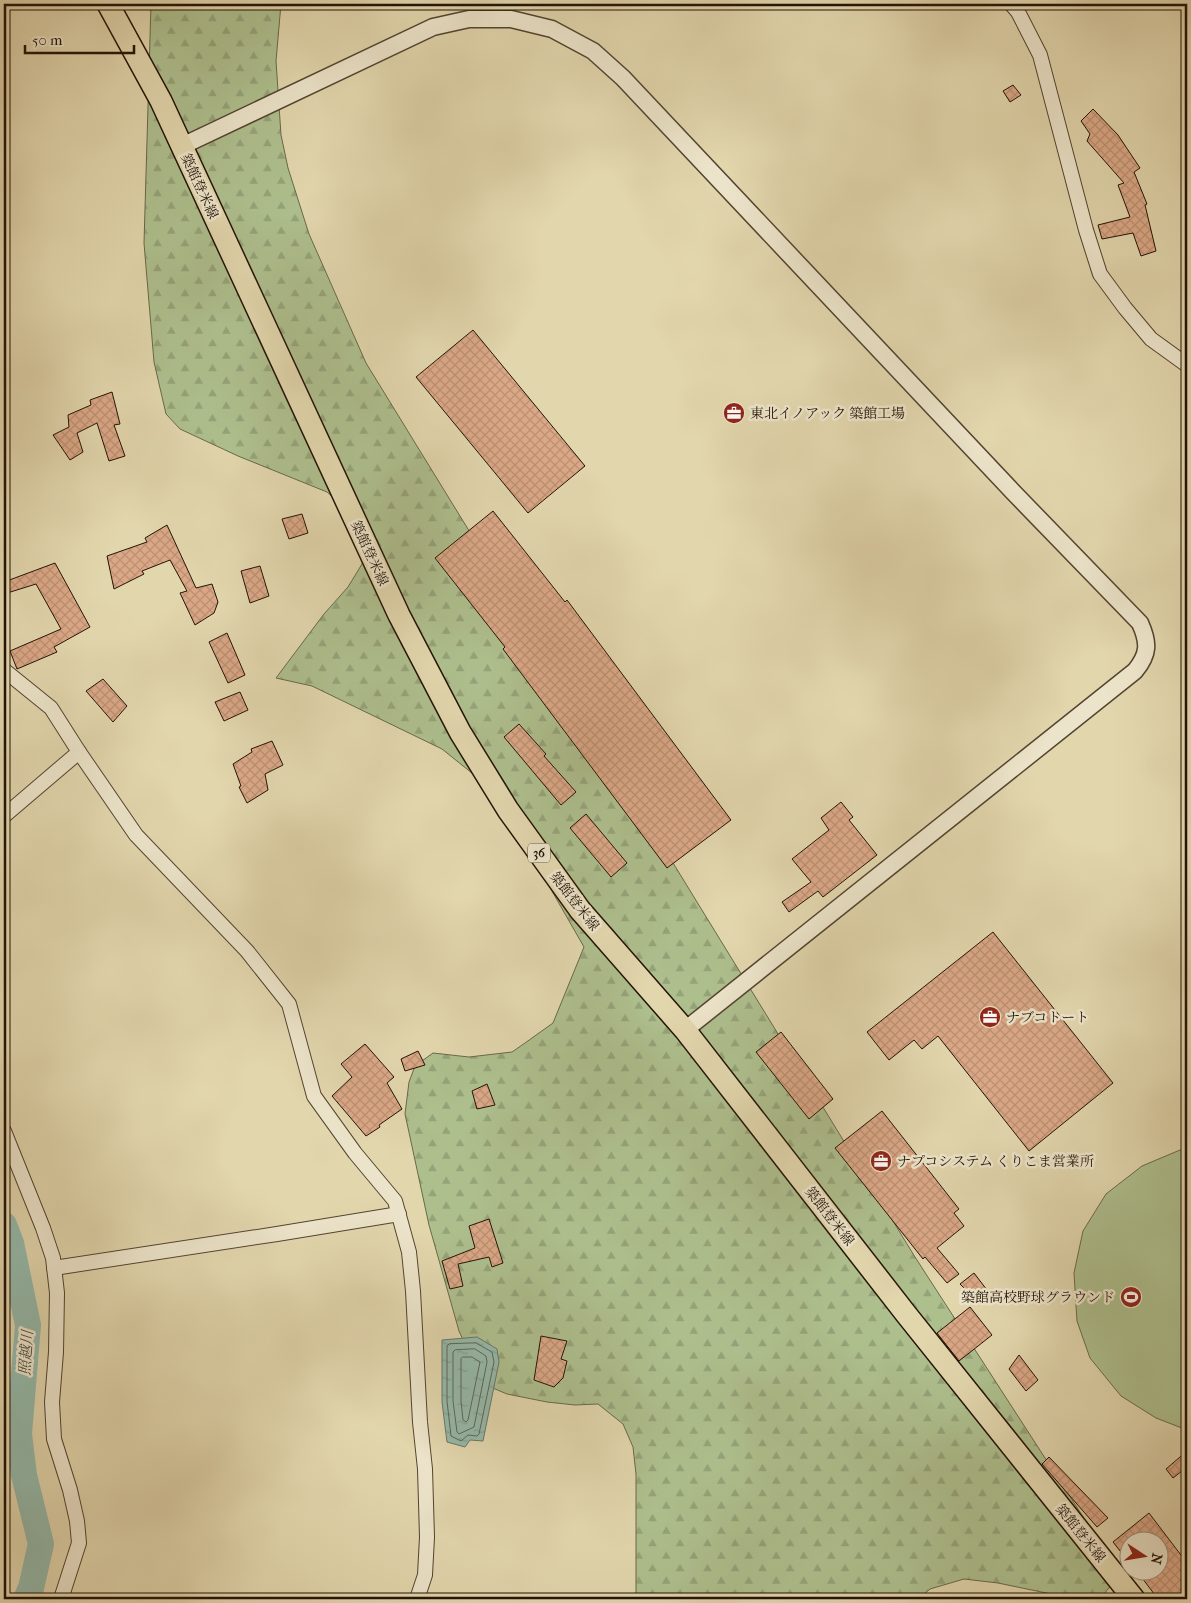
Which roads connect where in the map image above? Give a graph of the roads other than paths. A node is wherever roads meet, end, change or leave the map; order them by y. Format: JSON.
{"nodes":[{"id":1,"x":108,"y":4,"type":"edge"},
{"id":2,"x":1011,"y":4,"type":"edge"},
{"id":3,"x":182,"y":146,"type":"junction"},
{"id":4,"x":1187,"y":366,"type":"edge"},
{"id":5,"x":4,"y":670,"type":"edge"},
{"id":6,"x":79,"y":752,"type":"junction"},
{"id":7,"x":4,"y":816,"type":"edge"},
{"id":8,"x":684,"y":1030,"type":"junction"},
{"id":9,"x":4,"y":1130,"type":"edge"},
{"id":10,"x":399,"y":1214,"type":"junction"},
{"id":11,"x":54,"y":1268,"type":"junction"},
{"id":12,"x":61,"y":1599,"type":"edge"},
{"id":13,"x":417,"y":1599,"type":"edge"},
{"id":14,"x":1134,"y":1599,"type":"edge"}],
"edges":[{"from":1,"to":3,"type":"main road","name":"築館登米線","number":"36"},
{"from":2,"to":4,"type":"street"},
{"from":3,"to":8,"type":"main road","name":"築館登米線","number":"36"},
{"from":3,"to":8,"type":"street"},
{"from":5,"to":6,"type":"street"},
{"from":6,"to":7,"type":"street"},
{"from":6,"to":10,"type":"street"},
{"from":8,"to":14,"type":"main road","name":"築館登米線","number":"36"},
{"from":9,"to":11,"type":"street"},
{"from":10,"to":11,"type":"street"},
{"from":10,"to":13,"type":"street"},
{"from":11,"to":12,"type":"street"}]}
